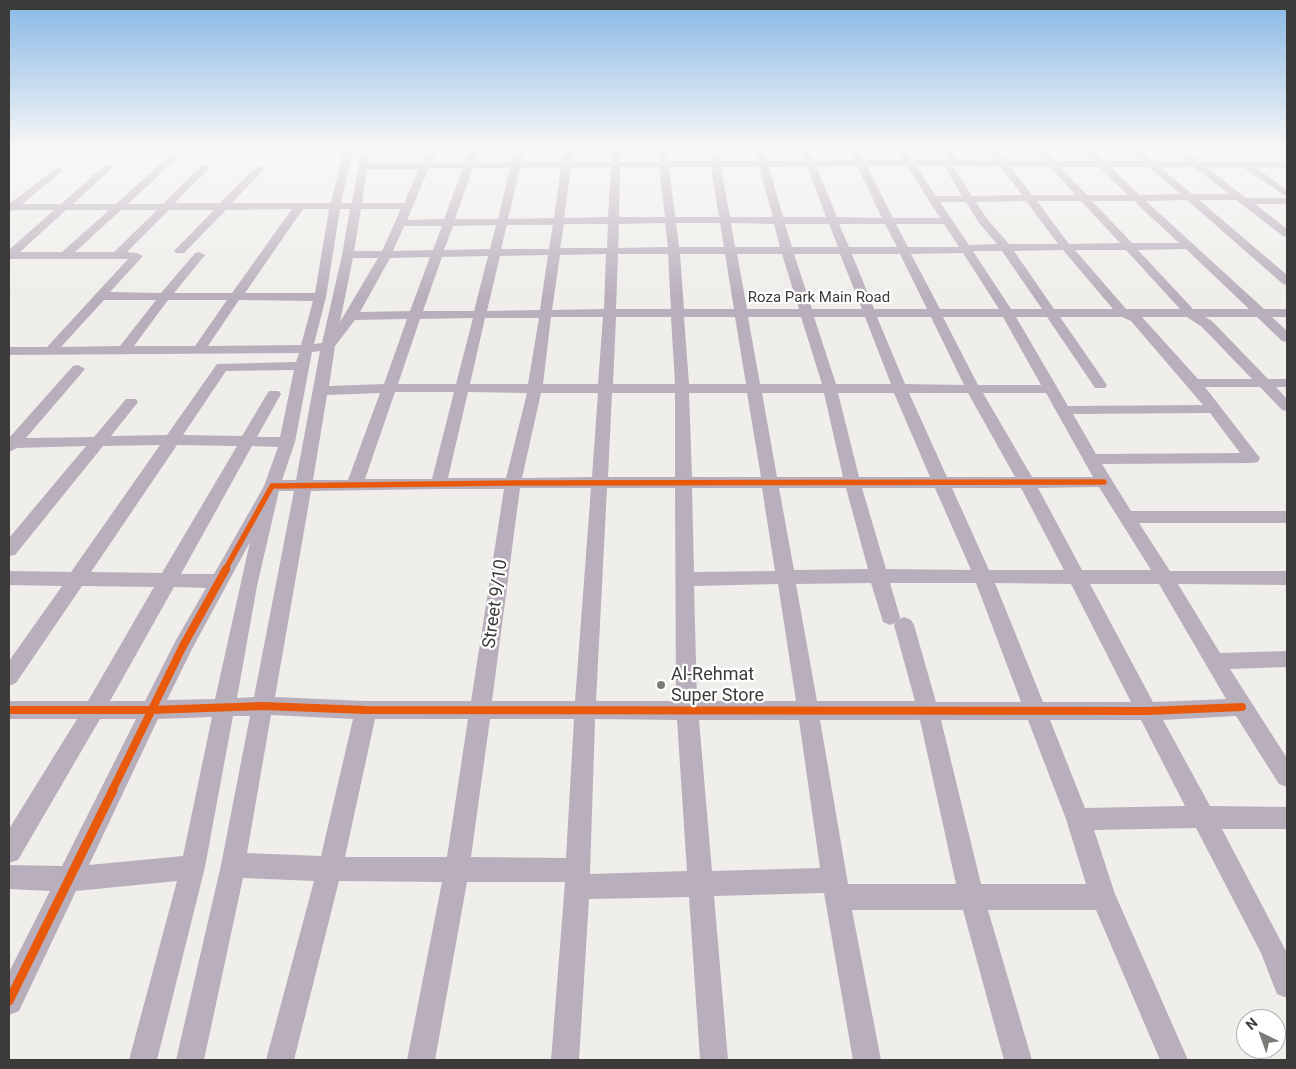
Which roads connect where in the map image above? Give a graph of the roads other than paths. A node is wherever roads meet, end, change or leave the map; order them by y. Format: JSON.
{"nodes":[{"id":1,"x":22,"y":198,"type":"edge"},
{"id":2,"x":74,"y":198,"type":"edge"},
{"id":3,"x":127,"y":198,"type":"edge"},
{"id":4,"x":175,"y":198,"type":"edge"},
{"id":5,"x":230,"y":198,"type":"edge"},
{"id":6,"x":337,"y":198,"type":"edge"},
{"id":7,"x":357,"y":198,"type":"edge"},
{"id":8,"x":411,"y":198,"type":"edge"},
{"id":9,"x":457,"y":198,"type":"edge"},
{"id":10,"x":508,"y":198,"type":"edge"},
{"id":11,"x":562,"y":198,"type":"edge"},
{"id":12,"x":614,"y":198,"type":"edge"},
{"id":13,"x":667,"y":198,"type":"edge"},
{"id":14,"x":722,"y":198,"type":"edge"},
{"id":15,"x":773,"y":198,"type":"edge"},
{"id":16,"x":823,"y":198,"type":"edge"},
{"id":17,"x":878,"y":198,"type":"edge"},
{"id":18,"x":953,"y":198,"type":"edge"},
{"id":19,"x":970,"y":198,"type":"edge"},
{"id":20,"x":1020,"y":198,"type":"edge"},
{"id":21,"x":1027,"y":198,"type":"junction"},
{"id":22,"x":1083,"y":198,"type":"junction"},
{"id":23,"x":1089,"y":198,"type":"edge"},
{"id":24,"x":1137,"y":198,"type":"edge"},
{"id":25,"x":1190,"y":198,"type":"edge"},
{"id":26,"x":1212,"y":198,"type":"edge"},
{"id":27,"x":934,"y":199,"type":"joint"},
{"id":28,"x":1241,"y":199,"type":"junction"},
{"id":29,"x":1287,"y":201,"type":"edge"},
{"id":30,"x":356,"y":206,"type":"junction"},
{"id":31,"x":64,"y":207,"type":"junction"},
{"id":32,"x":221,"y":207,"type":"junction"},
{"id":33,"x":299,"y":207,"type":"junction"},
{"id":34,"x":335,"y":207,"type":"junction"},
{"id":35,"x":9,"y":208,"type":"edge"},
{"id":36,"x":116,"y":208,"type":"junction"},
{"id":37,"x":165,"y":208,"type":"junction"},
{"id":38,"x":403,"y":214,"type":"junction"},
{"id":39,"x":670,"y":220,"type":"junction"},
{"id":40,"x":832,"y":220,"type":"junction"},
{"id":41,"x":726,"y":221,"type":"junction"},
{"id":42,"x":780,"y":221,"type":"junction"},
{"id":43,"x":889,"y":221,"type":"junction"},
{"id":44,"x":948,"y":221,"type":"junction"},
{"id":45,"x":502,"y":222,"type":"junction"},
{"id":46,"x":559,"y":222,"type":"junction"},
{"id":47,"x":613,"y":222,"type":"junction"},
{"id":48,"x":448,"y":223,"type":"junction"},
{"id":49,"x":1287,"y":234,"type":"edge"},
{"id":50,"x":1128,"y":246,"type":"junction"},
{"id":51,"x":1189,"y":246,"type":"junction"},
{"id":52,"x":1006,"y":248,"type":"junction"},
{"id":53,"x":1067,"y":248,"type":"junction"},
{"id":54,"x":966,"y":249,"type":"junction"},
{"id":55,"x":903,"y":250,"type":"junction"},
{"id":56,"x":611,"y":251,"type":"junction"},
{"id":57,"x":674,"y":251,"type":"junction"},
{"id":58,"x":729,"y":251,"type":"junction"},
{"id":59,"x":787,"y":251,"type":"junction"},
{"id":60,"x":844,"y":251,"type":"junction"},
{"id":61,"x":180,"y":252,"type":"dead end"},
{"id":62,"x":554,"y":252,"type":"junction"},
{"id":63,"x":437,"y":253,"type":"junction"},
{"id":64,"x":494,"y":253,"type":"junction"},
{"id":65,"x":386,"y":254,"type":"junction"},
{"id":66,"x":9,"y":255,"type":"edge"},
{"id":67,"x":65,"y":255,"type":"junction"},
{"id":68,"x":118,"y":255,"type":"junction"},
{"id":69,"x":348,"y":255,"type":"junction"},
{"id":70,"x":200,"y":256,"type":"dead end"},
{"id":71,"x":1287,"y":281,"type":"edge"},
{"id":72,"x":101,"y":296,"type":"junction"},
{"id":73,"x":165,"y":296,"type":"junction"},
{"id":74,"x":235,"y":297,"type":"junction"},
{"id":75,"x":320,"y":297,"type":"junction"},
{"id":76,"x":1007,"y":312,"type":"junction"},
{"id":77,"x":1050,"y":312,"type":"junction"},
{"id":78,"x":1122,"y":312,"type":"junction"},
{"id":79,"x":610,"y":313,"type":"junction"},
{"id":80,"x":677,"y":313,"type":"junction"},
{"id":81,"x":1190,"y":313,"type":"junction"},
{"id":82,"x":1260,"y":313,"type":"junction"},
{"id":83,"x":1287,"y":313,"type":"edge"},
{"id":84,"x":806,"y":314,"type":"junction"},
{"id":85,"x":870,"y":314,"type":"junction"},
{"id":86,"x":935,"y":314,"type":"junction"},
{"id":87,"x":479,"y":315,"type":"junction"},
{"id":88,"x":545,"y":315,"type":"junction"},
{"id":89,"x":741,"y":315,"type":"junction"},
{"id":90,"x":351,"y":316,"type":"junction"},
{"id":91,"x":415,"y":316,"type":"junction"},
{"id":92,"x":1287,"y":338,"type":"edge"},
{"id":93,"x":328,"y":346,"type":"junction"},
{"id":94,"x":51,"y":350,"type":"junction"},
{"id":95,"x":124,"y":350,"type":"junction"},
{"id":96,"x":199,"y":350,"type":"junction"},
{"id":97,"x":9,"y":351,"type":"edge"},
{"id":98,"x":24,"y":351,"type":"junction"},
{"id":99,"x":304,"y":358,"type":"junction"},
{"id":100,"x":9,"y":366,"type":"edge"},
{"id":101,"x":78,"y":369,"type":"dead end"},
{"id":102,"x":1194,"y":383,"type":"junction"},
{"id":103,"x":1287,"y":383,"type":"edge"},
{"id":104,"x":1265,"y":384,"type":"junction"},
{"id":105,"x":1100,"y":385,"type":"dead end"},
{"id":106,"x":682,"y":387,"type":"junction"},
{"id":107,"x":389,"y":388,"type":"junction"},
{"id":108,"x":462,"y":388,"type":"junction"},
{"id":109,"x":535,"y":388,"type":"junction"},
{"id":110,"x":753,"y":388,"type":"junction"},
{"id":111,"x":830,"y":388,"type":"junction"},
{"id":112,"x":605,"y":389,"type":"junction"},
{"id":113,"x":973,"y":389,"type":"junction"},
{"id":114,"x":900,"y":390,"type":"junction"},
{"id":115,"x":1050,"y":390,"type":"junction"},
{"id":116,"x":321,"y":391,"type":"junction"},
{"id":117,"x":274,"y":394,"type":"dead end"},
{"id":118,"x":131,"y":402,"type":"dead end"},
{"id":119,"x":1287,"y":407,"type":"edge"},
{"id":120,"x":1214,"y":408,"type":"junction"},
{"id":121,"x":1062,"y":410,"type":"junction"},
{"id":122,"x":173,"y":440,"type":"junction"},
{"id":123,"x":248,"y":440,"type":"junction"},
{"id":124,"x":287,"y":442,"type":"junction"},
{"id":125,"x":98,"y":443,"type":"junction"},
{"id":126,"x":11,"y":445,"type":"edge"},
{"id":127,"x":1092,"y":460,"type":"junction"},
{"id":128,"x":942,"y":482,"type":"junction"},
{"id":129,"x":1026,"y":482,"type":"junction"},
{"id":130,"x":1104,"y":482,"type":"junction"},
{"id":131,"x":513,"y":483,"type":"junction"},
{"id":132,"x":683,"y":483,"type":"junction"},
{"id":133,"x":355,"y":484,"type":"junction"},
{"id":134,"x":439,"y":484,"type":"junction"},
{"id":135,"x":600,"y":484,"type":"junction"},
{"id":136,"x":769,"y":484,"type":"junction"},
{"id":137,"x":853,"y":484,"type":"junction"},
{"id":138,"x":304,"y":485,"type":"junction"},
{"id":139,"x":272,"y":486,"type":"junction"},
{"id":140,"x":1127,"y":517,"type":"junction"},
{"id":141,"x":1287,"y":517,"type":"edge"},
{"id":142,"x":9,"y":550,"type":"edge"},
{"id":143,"x":878,"y":576,"type":"junction"},
{"id":144,"x":982,"y":577,"type":"junction"},
{"id":145,"x":1077,"y":577,"type":"junction"},
{"id":146,"x":9,"y":578,"type":"edge"},
{"id":147,"x":786,"y":578,"type":"junction"},
{"id":148,"x":1165,"y":578,"type":"junction"},
{"id":149,"x":1287,"y":578,"type":"edge"},
{"id":150,"x":75,"y":579,"type":"junction"},
{"id":151,"x":685,"y":579,"type":"junction"},
{"id":152,"x":168,"y":580,"type":"junction"},
{"id":153,"x":218,"y":581,"type":"junction"},
{"id":154,"x":1287,"y":659,"type":"edge"},
{"id":155,"x":1215,"y":661,"type":"junction"},
{"id":156,"x":9,"y":677,"type":"edge"},
{"id":157,"x":263,"y":706,"type":"junction"},
{"id":158,"x":225,"y":707,"type":"junction"},
{"id":159,"x":1242,"y":707,"type":"junction"},
{"id":160,"x":928,"y":709,"type":"junction"},
{"id":161,"x":9,"y":710,"type":"edge"},
{"id":162,"x":94,"y":710,"type":"junction"},
{"id":163,"x":151,"y":710,"type":"junction"},
{"id":164,"x":366,"y":710,"type":"junction"},
{"id":165,"x":481,"y":710,"type":"junction"},
{"id":166,"x":585,"y":710,"type":"junction"},
{"id":167,"x":687,"y":710,"type":"junction"},
{"id":168,"x":808,"y":710,"type":"junction"},
{"id":169,"x":1036,"y":710,"type":"junction"},
{"id":170,"x":1148,"y":711,"type":"junction"},
{"id":171,"x":1280,"y":754,"type":"edge"},
{"id":172,"x":1287,"y":777,"type":"edge"},
{"id":173,"x":1203,"y":817,"type":"junction"},
{"id":174,"x":1287,"y":818,"type":"edge"},
{"id":175,"x":1078,"y":819,"type":"junction"},
{"id":176,"x":9,"y":851,"type":"edge"},
{"id":177,"x":233,"y":864,"type":"junction"},
{"id":178,"x":193,"y":867,"type":"junction"},
{"id":179,"x":330,"y":869,"type":"junction"},
{"id":180,"x":457,"y":870,"type":"junction"},
{"id":181,"x":9,"y":877,"type":"edge"},
{"id":182,"x":577,"y":878,"type":"junction"},
{"id":183,"x":70,"y":879,"type":"junction"},
{"id":184,"x":700,"y":883,"type":"junction"},
{"id":185,"x":836,"y":888,"type":"junction"},
{"id":186,"x":973,"y":897,"type":"junction"},
{"id":187,"x":1104,"y":897,"type":"junction"},
{"id":188,"x":1287,"y":984,"type":"edge"},
{"id":189,"x":9,"y":1001,"type":"edge"},
{"id":190,"x":143,"y":1060,"type":"edge"},
{"id":191,"x":190,"y":1060,"type":"edge"},
{"id":192,"x":280,"y":1060,"type":"edge"},
{"id":193,"x":421,"y":1060,"type":"edge"},
{"id":194,"x":565,"y":1060,"type":"edge"},
{"id":195,"x":714,"y":1060,"type":"edge"},
{"id":196,"x":867,"y":1060,"type":"edge"},
{"id":197,"x":1018,"y":1060,"type":"edge"},
{"id":198,"x":1174,"y":1060,"type":"edge"}],
"edges":[{"from":1,"to":35,"type":"street"},
{"from":2,"to":31,"type":"street"},
{"from":3,"to":36,"type":"street"},
{"from":4,"to":37,"type":"street"},
{"from":5,"to":32,"type":"street"},
{"from":6,"to":34,"type":"street"},
{"from":7,"to":30,"type":"street"},
{"from":8,"to":38,"type":"street"},
{"from":9,"to":48,"type":"street"},
{"from":10,"to":45,"type":"street"},
{"from":11,"to":46,"type":"street","name":"Street 9/10"},
{"from":12,"to":47,"type":"street"},
{"from":13,"to":39,"type":"street"},
{"from":14,"to":41,"type":"street"},
{"from":15,"to":42,"type":"street"},
{"from":16,"to":40,"type":"street"},
{"from":17,"to":43,"type":"street"},
{"from":18,"to":27,"type":"street"},
{"from":19,"to":52,"type":"street"},
{"from":20,"to":21,"type":"street"},
{"from":21,"to":22,"type":"street"},
{"from":21,"to":53,"type":"street"},
{"from":22,"to":23,"type":"street"},
{"from":22,"to":50,"type":"street"},
{"from":24,"to":51,"type":"street"},
{"from":25,"to":71,"type":"street"},
{"from":26,"to":28,"type":"street"},
{"from":27,"to":44,"type":"street"},
{"from":28,"to":29,"type":"street"},
{"from":28,"to":49,"type":"street"},
{"from":30,"to":34,"type":"street"},
{"from":30,"to":38,"type":"street"},
{"from":30,"to":69,"type":"street"},
{"from":31,"to":35,"type":"street"},
{"from":31,"to":36,"type":"street"},
{"from":31,"to":66,"type":"street"},
{"from":32,"to":33,"type":"street"},
{"from":32,"to":37,"type":"street"},
{"from":32,"to":61,"type":"street"},
{"from":33,"to":34,"type":"street"},
{"from":33,"to":74,"type":"street"},
{"from":34,"to":75,"type":"street"},
{"from":36,"to":37,"type":"street"},
{"from":36,"to":67,"type":"street"},
{"from":37,"to":68,"type":"street"},
{"from":38,"to":48,"type":"street"},
{"from":38,"to":65,"type":"street"},
{"from":39,"to":41,"type":"street"},
{"from":39,"to":47,"type":"street"},
{"from":39,"to":57,"type":"street"},
{"from":40,"to":42,"type":"street"},
{"from":40,"to":43,"type":"street"},
{"from":40,"to":60,"type":"street"},
{"from":41,"to":42,"type":"street"},
{"from":41,"to":58,"type":"street"},
{"from":42,"to":59,"type":"street"},
{"from":43,"to":44,"type":"street"},
{"from":43,"to":55,"type":"street"},
{"from":44,"to":54,"type":"street"},
{"from":45,"to":46,"type":"street"},
{"from":45,"to":48,"type":"street"},
{"from":45,"to":64,"type":"street"},
{"from":46,"to":47,"type":"street"},
{"from":46,"to":62,"type":"street","name":"Street 9/10"},
{"from":47,"to":56,"type":"street"},
{"from":48,"to":63,"type":"street"},
{"from":50,"to":51,"type":"street"},
{"from":50,"to":53,"type":"street"},
{"from":50,"to":81,"type":"street"},
{"from":51,"to":82,"type":"street"},
{"from":52,"to":53,"type":"street"},
{"from":52,"to":54,"type":"street"},
{"from":52,"to":77,"type":"street"},
{"from":53,"to":78,"type":"street"},
{"from":54,"to":55,"type":"street"},
{"from":54,"to":76,"type":"street"},
{"from":55,"to":60,"type":"street"},
{"from":55,"to":86,"type":"street"},
{"from":56,"to":57,"type":"street"},
{"from":56,"to":62,"type":"street"},
{"from":56,"to":79,"type":"street"},
{"from":57,"to":58,"type":"street"},
{"from":57,"to":80,"type":"street"},
{"from":58,"to":59,"type":"street"},
{"from":58,"to":89,"type":"street"},
{"from":59,"to":60,"type":"street"},
{"from":59,"to":84,"type":"street"},
{"from":60,"to":85,"type":"street"},
{"from":62,"to":64,"type":"street"},
{"from":62,"to":88,"type":"street","name":"Street 9/10"},
{"from":63,"to":64,"type":"street"},
{"from":63,"to":65,"type":"street"},
{"from":63,"to":91,"type":"street"},
{"from":64,"to":87,"type":"street"},
{"from":65,"to":69,"type":"street"},
{"from":65,"to":90,"type":"street"},
{"from":66,"to":67,"type":"street"},
{"from":67,"to":68,"type":"street"},
{"from":68,"to":72,"type":"street"},
{"from":69,"to":93,"type":"street"},
{"from":70,"to":73,"type":"street"},
{"from":72,"to":73,"type":"street"},
{"from":72,"to":94,"type":"street"},
{"from":73,"to":74,"type":"street"},
{"from":73,"to":95,"type":"street"},
{"from":74,"to":75,"type":"street"},
{"from":74,"to":96,"type":"street"},
{"from":75,"to":99,"type":"street"},
{"from":76,"to":77,"type":"street","name":"Roza Park Main Road"},
{"from":76,"to":86,"type":"street","name":"Roza Park Main Road"},
{"from":76,"to":115,"type":"street"},
{"from":77,"to":78,"type":"street","name":"Roza Park Main Road"},
{"from":77,"to":105,"type":"street"},
{"from":78,"to":81,"type":"street","name":"Roza Park Main Road"},
{"from":78,"to":102,"type":"street"},
{"from":79,"to":80,"type":"street","name":"Roza Park Main Road"},
{"from":79,"to":88,"type":"street","name":"Roza Park Main Road"},
{"from":79,"to":112,"type":"street"},
{"from":80,"to":89,"type":"street","name":"Roza Park Main Road"},
{"from":80,"to":106,"type":"street"},
{"from":81,"to":82,"type":"street","name":"Roza Park Main Road"},
{"from":81,"to":104,"type":"street"},
{"from":82,"to":83,"type":"street","name":"Roza Park Main Road"},
{"from":82,"to":92,"type":"street"},
{"from":84,"to":85,"type":"street","name":"Roza Park Main Road"},
{"from":84,"to":89,"type":"street","name":"Roza Park Main Road"},
{"from":84,"to":111,"type":"street"},
{"from":85,"to":86,"type":"street","name":"Roza Park Main Road"},
{"from":85,"to":114,"type":"street"},
{"from":86,"to":113,"type":"street"},
{"from":87,"to":88,"type":"street","name":"Roza Park Main Road"},
{"from":87,"to":91,"type":"street","name":"Roza Park Main Road"},
{"from":87,"to":108,"type":"street"},
{"from":88,"to":109,"type":"street","name":"Street 9/10"},
{"from":89,"to":110,"type":"street"},
{"from":90,"to":91,"type":"street","name":"Roza Park Main Road"},
{"from":90,"to":93,"type":"street"},
{"from":91,"to":107,"type":"street"},
{"from":93,"to":99,"type":"street"},
{"from":93,"to":116,"type":"street"},
{"from":94,"to":95,"type":"street"},
{"from":94,"to":98,"type":"street"},
{"from":95,"to":96,"type":"street"},
{"from":96,"to":99,"type":"street"},
{"from":97,"to":98,"type":"street"},
{"from":98,"to":100,"type":"street"},
{"from":99,"to":122,"type":"street"},
{"from":99,"to":124,"type":"street"},
{"from":101,"to":126,"type":"street"},
{"from":102,"to":104,"type":"street"},
{"from":102,"to":120,"type":"street"},
{"from":103,"to":104,"type":"street"},
{"from":104,"to":119,"type":"street"},
{"from":106,"to":110,"type":"street"},
{"from":106,"to":112,"type":"street"},
{"from":106,"to":132,"type":"street"},
{"from":107,"to":108,"type":"street"},
{"from":107,"to":116,"type":"street"},
{"from":107,"to":133,"type":"street"},
{"from":108,"to":109,"type":"street"},
{"from":108,"to":134,"type":"street"},
{"from":109,"to":112,"type":"street"},
{"from":109,"to":131,"type":"street","name":"Street 9/10"},
{"from":110,"to":111,"type":"street"},
{"from":110,"to":136,"type":"street"},
{"from":111,"to":114,"type":"street"},
{"from":111,"to":137,"type":"street"},
{"from":112,"to":135,"type":"street"},
{"from":113,"to":114,"type":"street"},
{"from":113,"to":115,"type":"street"},
{"from":113,"to":129,"type":"street"},
{"from":114,"to":128,"type":"street"},
{"from":115,"to":121,"type":"street"},
{"from":116,"to":138,"type":"street"},
{"from":117,"to":123,"type":"street"},
{"from":118,"to":125,"type":"street"},
{"from":120,"to":121,"type":"street"},
{"from":120,"to":127,"type":"street"},
{"from":121,"to":127,"type":"street"},
{"from":122,"to":123,"type":"street"},
{"from":122,"to":125,"type":"street"},
{"from":122,"to":150,"type":"street"},
{"from":123,"to":124,"type":"street"},
{"from":123,"to":152,"type":"street"},
{"from":124,"to":139,"type":"street"},
{"from":125,"to":126,"type":"street"},
{"from":125,"to":142,"type":"street"},
{"from":127,"to":130,"type":"street"},
{"from":128,"to":129,"type":"street"},
{"from":128,"to":137,"type":"street"},
{"from":128,"to":144,"type":"street"},
{"from":129,"to":130,"type":"street"},
{"from":129,"to":145,"type":"street"},
{"from":130,"to":140,"type":"street"},
{"from":131,"to":134,"type":"street"},
{"from":131,"to":135,"type":"street"},
{"from":131,"to":165,"type":"street","name":"Street 9/10"},
{"from":132,"to":135,"type":"street"},
{"from":132,"to":136,"type":"street"},
{"from":132,"to":151,"type":"street"},
{"from":133,"to":134,"type":"street"},
{"from":133,"to":138,"type":"street"},
{"from":135,"to":166,"type":"street"},
{"from":136,"to":137,"type":"street"},
{"from":136,"to":147,"type":"street"},
{"from":137,"to":143,"type":"street"},
{"from":138,"to":139,"type":"street"},
{"from":138,"to":157,"type":"street"},
{"from":139,"to":153,"type":"street"},
{"from":139,"to":158,"type":"street"},
{"from":140,"to":141,"type":"street"},
{"from":140,"to":148,"type":"street"},
{"from":143,"to":144,"type":"street"},
{"from":143,"to":147,"type":"street"},
{"from":143,"to":160,"type":"street"},
{"from":144,"to":145,"type":"street"},
{"from":144,"to":169,"type":"street"},
{"from":145,"to":148,"type":"street"},
{"from":145,"to":170,"type":"street"},
{"from":146,"to":150,"type":"street"},
{"from":147,"to":151,"type":"street"},
{"from":147,"to":168,"type":"street"},
{"from":148,"to":149,"type":"street"},
{"from":148,"to":155,"type":"street"},
{"from":150,"to":152,"type":"street"},
{"from":150,"to":156,"type":"street"},
{"from":151,"to":167,"type":"street"},
{"from":152,"to":153,"type":"street"},
{"from":152,"to":162,"type":"street"},
{"from":153,"to":163,"type":"street"},
{"from":154,"to":155,"type":"street"},
{"from":155,"to":159,"type":"street"},
{"from":157,"to":158,"type":"street"},
{"from":157,"to":164,"type":"street"},
{"from":157,"to":177,"type":"street"},
{"from":158,"to":163,"type":"street"},
{"from":158,"to":178,"type":"street"},
{"from":159,"to":170,"type":"street"},
{"from":159,"to":171,"type":"street"},
{"from":160,"to":168,"type":"street"},
{"from":160,"to":169,"type":"street"},
{"from":160,"to":186,"type":"street"},
{"from":161,"to":162,"type":"street"},
{"from":162,"to":163,"type":"street"},
{"from":162,"to":176,"type":"street"},
{"from":163,"to":183,"type":"street"},
{"from":164,"to":165,"type":"street"},
{"from":164,"to":179,"type":"street"},
{"from":165,"to":166,"type":"street"},
{"from":165,"to":180,"type":"street","name":"Street 9/10"},
{"from":166,"to":167,"type":"street"},
{"from":166,"to":182,"type":"street"},
{"from":167,"to":168,"type":"street"},
{"from":167,"to":184,"type":"street"},
{"from":168,"to":185,"type":"street"},
{"from":169,"to":170,"type":"street"},
{"from":169,"to":175,"type":"street"},
{"from":170,"to":173,"type":"street"},
{"from":171,"to":172,"type":"street"},
{"from":173,"to":174,"type":"street"},
{"from":173,"to":175,"type":"street"},
{"from":173,"to":188,"type":"street"},
{"from":175,"to":187,"type":"street"},
{"from":177,"to":179,"type":"street"},
{"from":177,"to":191,"type":"street"},
{"from":178,"to":183,"type":"street"},
{"from":178,"to":190,"type":"street"},
{"from":179,"to":180,"type":"street"},
{"from":179,"to":192,"type":"street"},
{"from":180,"to":182,"type":"street"},
{"from":180,"to":193,"type":"street","name":"Street 9/10"},
{"from":181,"to":183,"type":"street"},
{"from":182,"to":184,"type":"street"},
{"from":182,"to":194,"type":"street"},
{"from":183,"to":189,"type":"street"},
{"from":184,"to":185,"type":"street"},
{"from":184,"to":195,"type":"street"},
{"from":185,"to":186,"type":"street"},
{"from":185,"to":196,"type":"street"},
{"from":186,"to":187,"type":"street"},
{"from":186,"to":197,"type":"street"},
{"from":187,"to":198,"type":"street"}]}
